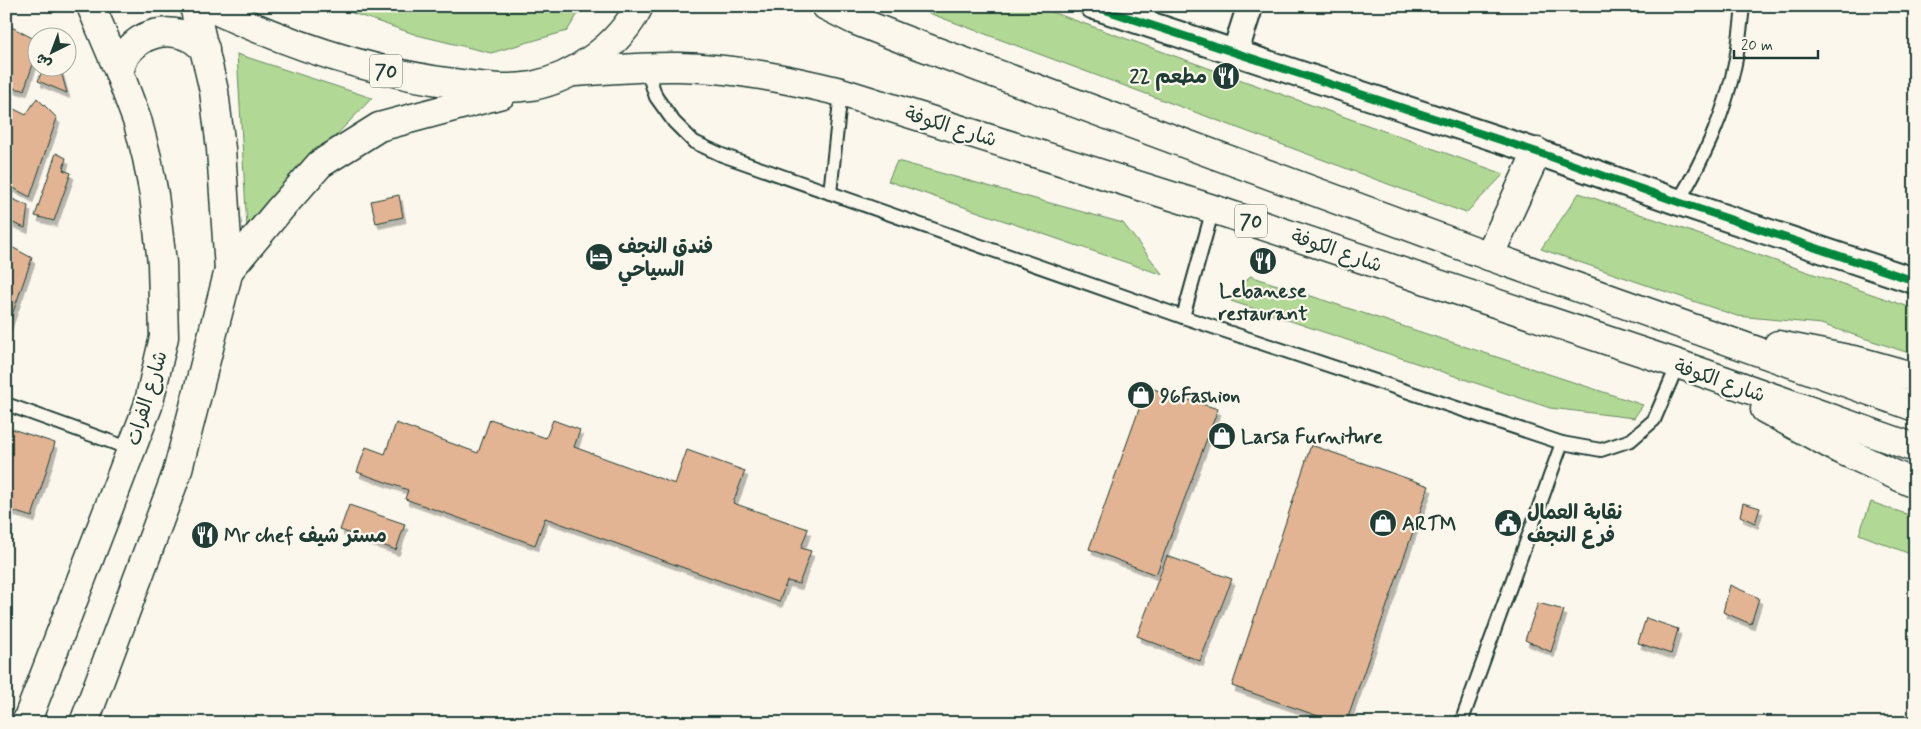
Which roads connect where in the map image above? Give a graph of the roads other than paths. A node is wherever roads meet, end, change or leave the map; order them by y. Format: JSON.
{"nodes":[{"id":1,"x":91,"y":6,"type":"edge"},
{"id":2,"x":194,"y":6,"type":"edge"},
{"id":3,"x":206,"y":6,"type":"edge"},
{"id":4,"x":639,"y":6,"type":"edge"},
{"id":5,"x":826,"y":6,"type":"edge"},
{"id":6,"x":1093,"y":6,"type":"edge"},
{"id":7,"x":1250,"y":6,"type":"edge"},
{"id":8,"x":1743,"y":6,"type":"edge"},
{"id":9,"x":205,"y":49,"type":"junction"},
{"id":10,"x":1235,"y":52,"type":"junction"},
{"id":11,"x":646,"y":67,"type":"junction"},
{"id":12,"x":119,"y":72,"type":"junction"},
{"id":13,"x":573,"y":72,"type":"junction"},
{"id":14,"x":532,"y":86,"type":"junction"},
{"id":15,"x":841,"y":92,"type":"junction"},
{"id":16,"x":1537,"y":152,"type":"junction"},
{"id":17,"x":830,"y":193,"type":"junction"},
{"id":18,"x":1678,"y":202,"type":"junction"},
{"id":19,"x":1213,"y":209,"type":"junction"},
{"id":20,"x":1489,"y":256,"type":"junction"},
{"id":21,"x":229,"y":270,"type":"junction"},
{"id":22,"x":1915,"y":280,"type":"edge"},
{"id":23,"x":1183,"y":317,"type":"junction"},
{"id":24,"x":1716,"y":337,"type":"junction"},
{"id":25,"x":1678,"y":364,"type":"junction"},
{"id":26,"x":1915,"y":377,"type":"edge"},
{"id":27,"x":1715,"y":378,"type":"junction"},
{"id":28,"x":6,"y":404,"type":"edge"},
{"id":29,"x":1915,"y":407,"type":"edge"},
{"id":30,"x":1562,"y":444,"type":"junction"},
{"id":31,"x":1915,"y":448,"type":"edge"},
{"id":32,"x":131,"y":449,"type":"junction"},
{"id":33,"x":1915,"y":484,"type":"edge"},
{"id":34,"x":26,"y":723,"type":"edge"},
{"id":35,"x":84,"y":723,"type":"edge"},
{"id":36,"x":1460,"y":723,"type":"edge"}],
"edges":[{"from":1,"to":12,"type":"main road","name":"شارع الفرات"},
{"from":2,"to":9,"type":"main road"},
{"from":3,"to":14,"type":"main road","number":"70"},
{"from":4,"to":13,"type":"main road"},
{"from":5,"to":20,"type":"main road","name":"شارع الكوفة","number":"70"},
{"from":6,"to":10,"type":"street"},
{"from":7,"to":10,"type":"street"},
{"from":8,"to":18,"type":"lane"},
{"from":9,"to":12,"type":"main road"},
{"from":9,"to":21,"type":"main road"},
{"from":10,"to":16,"type":"street"},
{"from":11,"to":13,"type":"main road","name":"شارع الكوفة","number":"70"},
{"from":11,"to":15,"type":"main road","name":"شارع الكوفة","number":"70"},
{"from":11,"to":17,"type":"lane"},
{"from":12,"to":32,"type":"main road","name":"شارع الفرات"},
{"from":13,"to":14,"type":"main road","number":"70"},
{"from":14,"to":21,"type":"main road"},
{"from":15,"to":17,"type":"lane"},
{"from":15,"to":19,"type":"main road","name":"شارع الكوفة","number":"70"},
{"from":16,"to":18,"type":"street"},
{"from":16,"to":20,"type":"main road"},
{"from":17,"to":23,"type":"lane"},
{"from":18,"to":22,"type":"street"},
{"from":19,"to":23,"type":"lane"},
{"from":19,"to":25,"type":"main road","name":"شارع الكوفة","number":"70"},
{"from":20,"to":24,"type":"main road","name":"شارع الكوفة","number":"70"},
{"from":21,"to":35,"type":"main road"},
{"from":23,"to":30,"type":"lane"},
{"from":24,"to":26,"type":"main road"},
{"from":24,"to":29,"type":"main road","name":"شارع الكوفة","number":"70"},
{"from":25,"to":27,"type":"main road","name":"شارع الكوفة","number":"70"},
{"from":25,"to":30,"type":"lane"},
{"from":27,"to":31,"type":"main road","name":"شارع الكوفة","number":"70"},
{"from":27,"to":33,"type":"main road"},
{"from":28,"to":32,"type":"lane"},
{"from":30,"to":36,"type":"lane"},
{"from":32,"to":34,"type":"main road","name":"شارع الفرات"}]}
